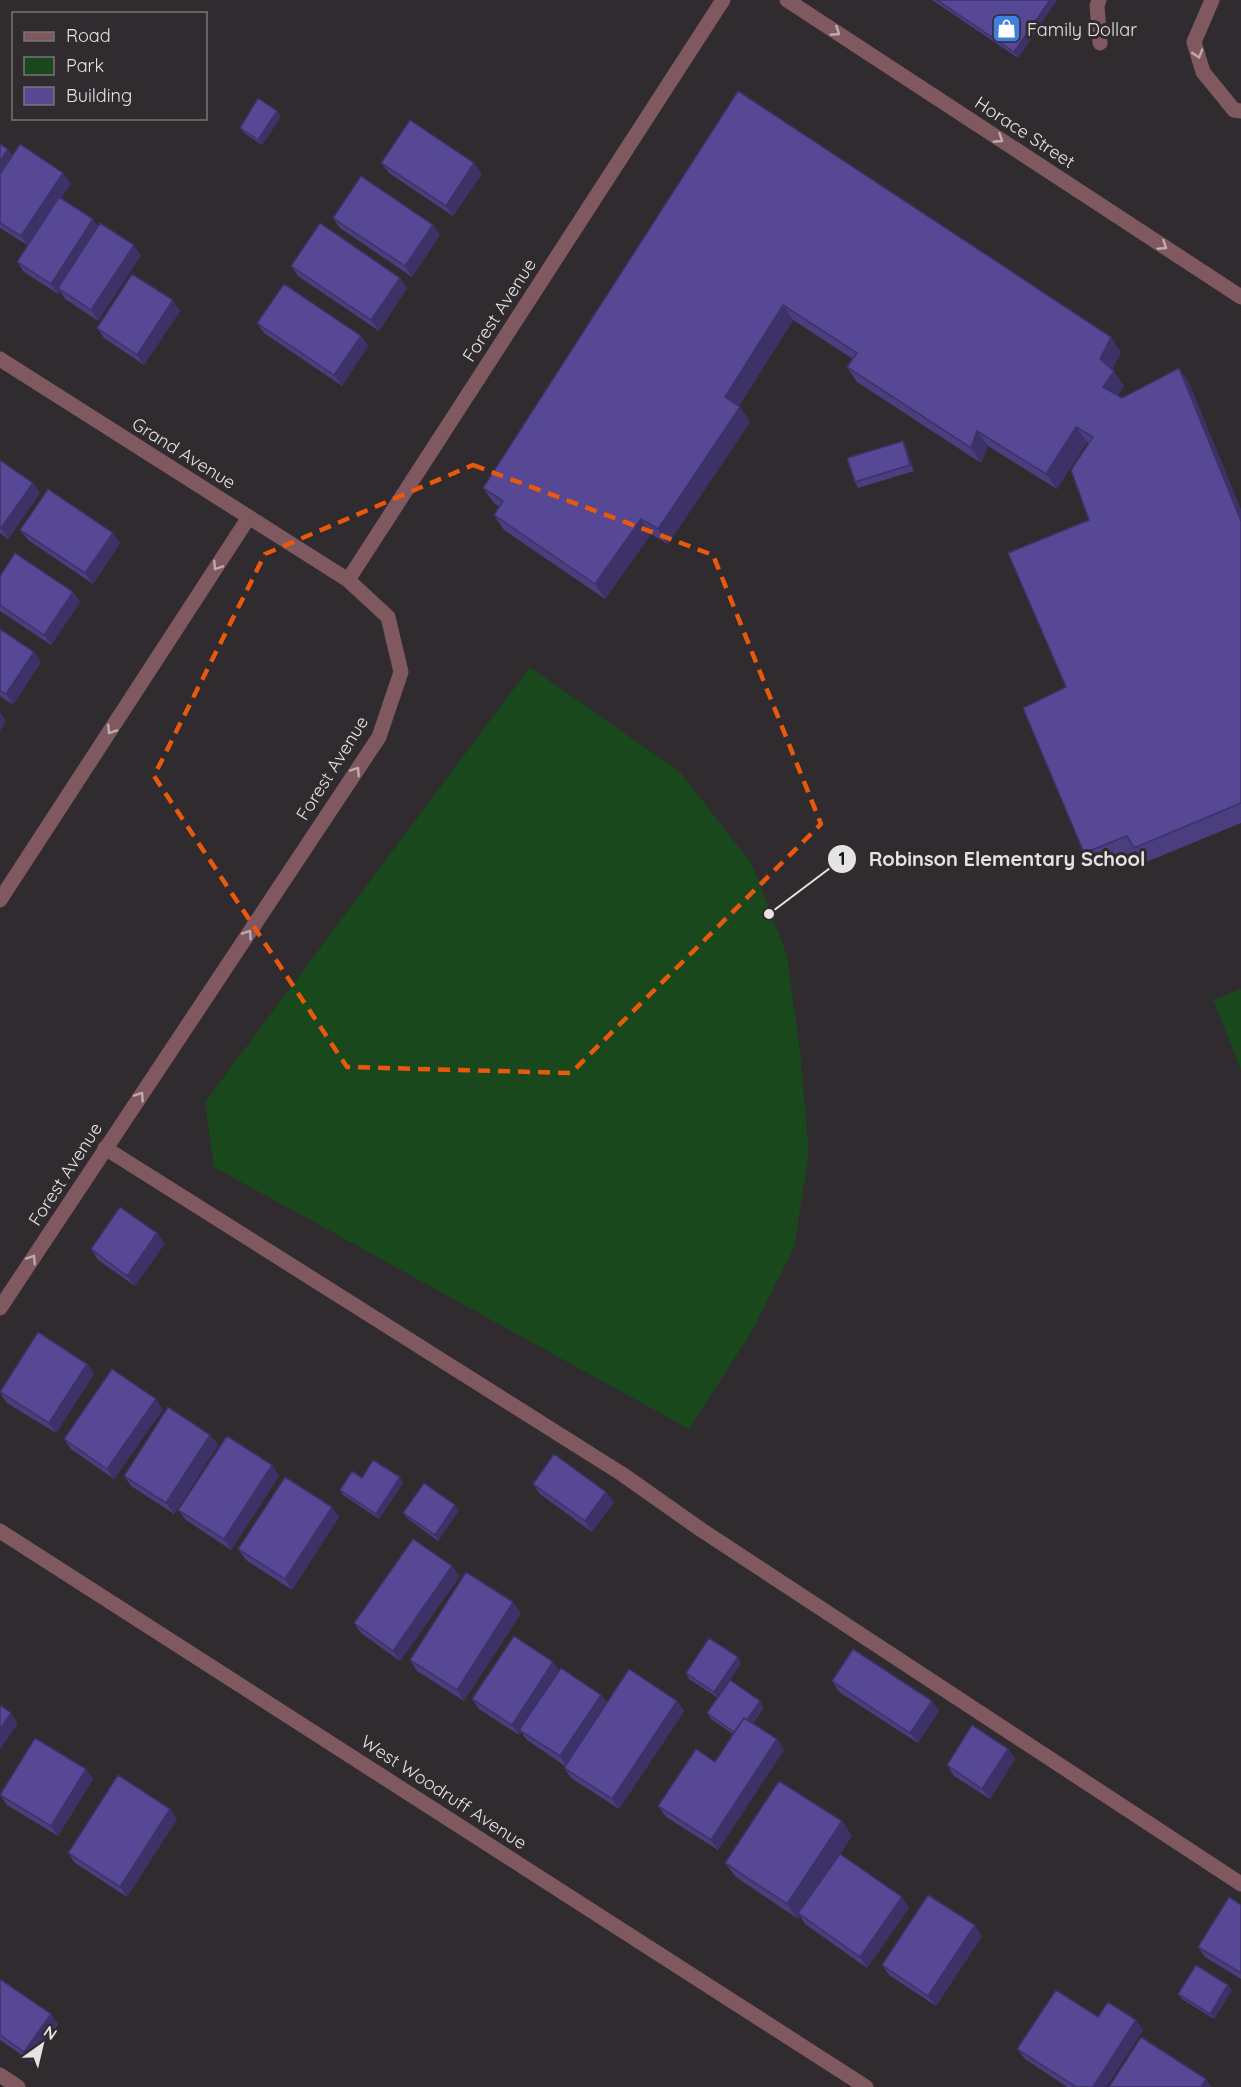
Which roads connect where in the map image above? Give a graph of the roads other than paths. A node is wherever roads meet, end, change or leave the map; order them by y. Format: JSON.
{"nodes":[{"id":1,"x":723,"y":0,"type":"edge"},
{"id":2,"x":787,"y":0,"type":"edge"},
{"id":3,"x":1100,"y":0,"type":"edge"},
{"id":4,"x":1212,"y":0,"type":"edge"},
{"id":5,"x":1100,"y":43,"type":"dead end"},
{"id":6,"x":1241,"y":111,"type":"edge"},
{"id":7,"x":1241,"y":297,"type":"edge"},
{"id":8,"x":0,"y":359,"type":"edge"},
{"id":9,"x":249,"y":517,"type":"junction"},
{"id":10,"x":348,"y":580,"type":"junction"},
{"id":11,"x":0,"y":900,"type":"edge"},
{"id":12,"x":105,"y":1148,"type":"junction"},
{"id":13,"x":0,"y":1308,"type":"edge"},
{"id":14,"x":0,"y":1531,"type":"edge"},
{"id":15,"x":1241,"y":1884,"type":"edge"},
{"id":16,"x":0,"y":2075,"type":"edge"},
{"id":17,"x":18,"y":2087,"type":"edge"},
{"id":18,"x":866,"y":2087,"type":"edge"}],
"edges":[{"from":1,"to":10,"type":"street","name":"Forest Avenue"},
{"from":2,"to":7,"type":"street","name":"Horace Street","one_way":true},
{"from":3,"to":5,"type":"street"},
{"from":4,"to":6,"type":"street","one_way":true},
{"from":8,"to":9,"type":"street","name":"Grand Avenue"},
{"from":9,"to":10,"type":"street","name":"Grand Avenue"},
{"from":9,"to":11,"type":"street","one_way":true},
{"from":12,"to":10,"type":"street","name":"Forest Avenue","one_way":true},
{"from":13,"to":12,"type":"street","name":"Forest Avenue","one_way":true},
{"from":12,"to":15,"type":"street"},
{"from":14,"to":18,"type":"street","name":"West Woodruff Avenue"},
{"from":16,"to":17,"type":"street"}]}
